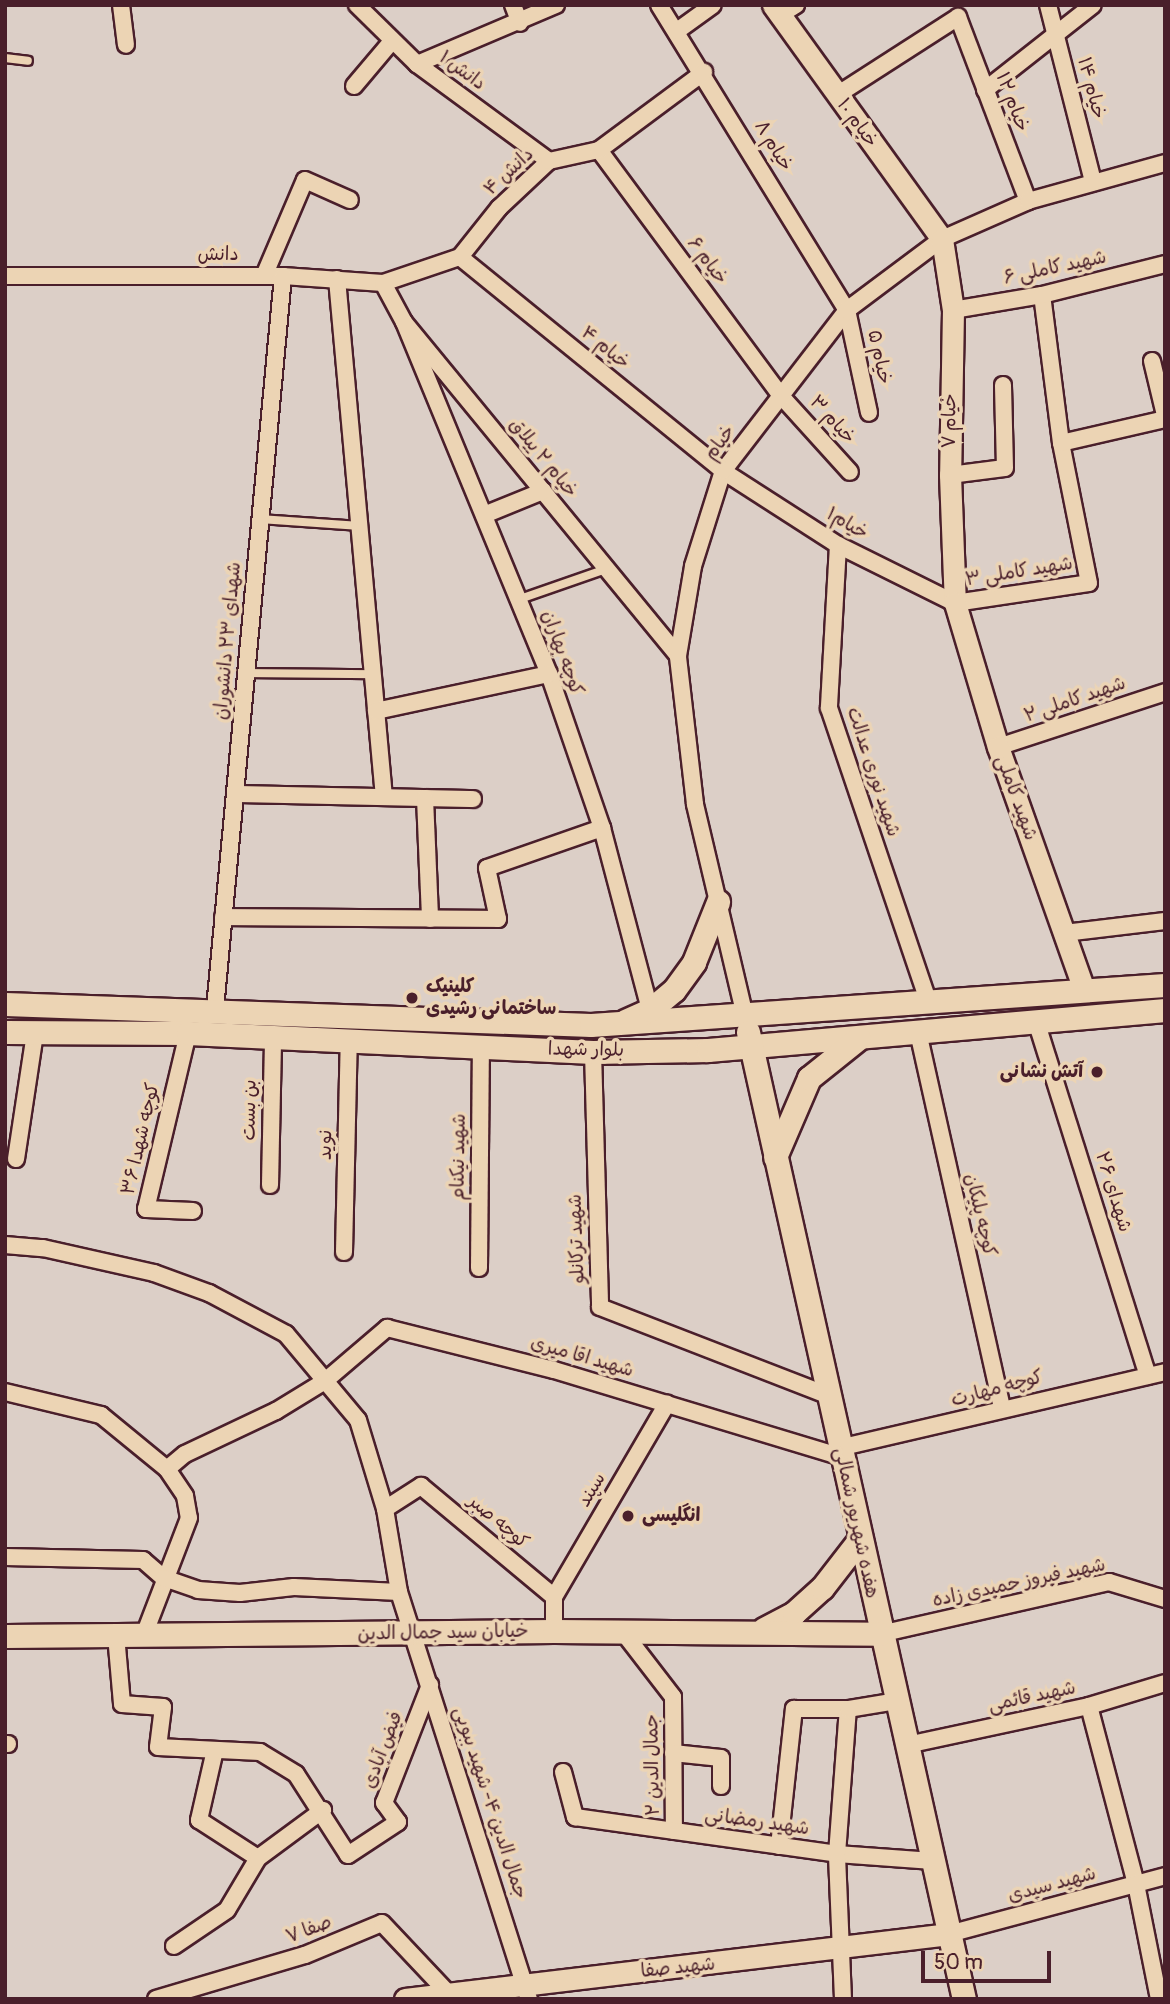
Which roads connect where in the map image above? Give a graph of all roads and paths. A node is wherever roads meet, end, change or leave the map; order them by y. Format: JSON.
{"nodes":[{"id":1,"x":121,"y":5,"type":"edge"},
{"id":2,"x":357,"y":5,"type":"edge"},
{"id":3,"x":513,"y":5,"type":"edge"},
{"id":4,"x":556,"y":5,"type":"edge"},
{"id":5,"x":659,"y":5,"type":"edge"},
{"id":6,"x":713,"y":5,"type":"edge"},
{"id":7,"x":1048,"y":5,"type":"edge"},
{"id":8,"x":1093,"y":5,"type":"edge"},
{"id":9,"x":783,"y":9,"type":"edge"},
{"id":10,"x":520,"y":23,"type":"junction"},
{"id":11,"x":677,"y":31,"type":"junction"},
{"id":12,"x":1055,"y":36,"type":"junction"},
{"id":13,"x":392,"y":41,"type":"junction"},
{"id":14,"x":127,"y":45,"type":"dead end"},
{"id":15,"x":5,"y":58,"type":"edge"},
{"id":16,"x":28,"y":61,"type":"dead end"},
{"id":17,"x":417,"y":64,"type":"junction"},
{"id":18,"x":704,"y":72,"type":"junction"},
{"id":19,"x":354,"y":86,"type":"dead end"},
{"id":20,"x":985,"y":90,"type":"junction"},
{"id":21,"x":837,"y":96,"type":"junction"},
{"id":22,"x":599,"y":150,"type":"junction"},
{"id":23,"x":549,"y":161,"type":"junction"},
{"id":24,"x":1165,"y":163,"type":"edge"},
{"id":25,"x":1093,"y":182,"type":"junction"},
{"id":26,"x":350,"y":200,"type":"dead end"},
{"id":27,"x":1028,"y":201,"type":"junction"},
{"id":28,"x":942,"y":239,"type":"junction"},
{"id":29,"x":460,"y":257,"type":"junction"},
{"id":30,"x":1165,"y":264,"type":"edge"},
{"id":31,"x":5,"y":276,"type":"edge"},
{"id":32,"x":264,"y":276,"type":"junction"},
{"id":33,"x":283,"y":276,"type":"junction"},
{"id":34,"x":337,"y":279,"type":"junction"},
{"id":35,"x":383,"y":282,"type":"junction"},
{"id":36,"x":1042,"y":295,"type":"junction"},
{"id":37,"x":847,"y":310,"type":"junction"},
{"id":38,"x":953,"y":310,"type":"junction"},
{"id":39,"x":404,"y":322,"type":"junction"},
{"id":40,"x":1152,"y":361,"type":"dead end"},
{"id":41,"x":1003,"y":385,"type":"dead end"},
{"id":42,"x":782,"y":397,"type":"junction"},
{"id":43,"x":869,"y":412,"type":"dead end"},
{"id":44,"x":1165,"y":417,"type":"edge"},
{"id":45,"x":1061,"y":443,"type":"junction"},
{"id":46,"x":723,"y":471,"type":"junction"},
{"id":47,"x":850,"y":472,"type":"dead end"},
{"id":48,"x":950,"y":475,"type":"junction"},
{"id":49,"x":543,"y":491,"type":"junction"},
{"id":50,"x":484,"y":515,"type":"junction"},
{"id":51,"x":260,"y":519,"type":"junction"},
{"id":52,"x":360,"y":526,"type":"junction"},
{"id":53,"x":838,"y":545,"type":"junction"},
{"id":54,"x":606,"y":569,"type":"junction"},
{"id":55,"x":520,"y":599,"type":"junction"},
{"id":56,"x":955,"y":603,"type":"junction"},
{"id":57,"x":678,"y":656,"type":"junction"},
{"id":58,"x":246,"y":673,"type":"junction"},
{"id":59,"x":373,"y":674,"type":"junction"},
{"id":60,"x":549,"y":674,"type":"junction"},
{"id":61,"x":1165,"y":692,"type":"edge"},
{"id":62,"x":376,"y":711,"type":"junction"},
{"id":63,"x":998,"y":747,"type":"junction"},
{"id":64,"x":235,"y":794,"type":"junction"},
{"id":65,"x":384,"y":797,"type":"junction"},
{"id":66,"x":425,"y":798,"type":"junction"},
{"id":67,"x":473,"y":799,"type":"dead end"},
{"id":68,"x":602,"y":828,"type":"junction"},
{"id":69,"x":718,"y":902,"type":"junction"},
{"id":70,"x":223,"y":917,"type":"junction"},
{"id":71,"x":430,"y":919,"type":"junction"},
{"id":72,"x":1165,"y":921,"type":"edge"},
{"id":73,"x":1064,"y":933,"type":"junction"},
{"id":74,"x":1165,"y":985,"type":"edge"},
{"id":75,"x":1084,"y":990,"type":"junction"},
{"id":76,"x":5,"y":1004,"type":"edge"},
{"id":77,"x":929,"y":1004,"type":"junction"},
{"id":78,"x":215,"y":1009,"type":"junction"},
{"id":79,"x":1165,"y":1010,"type":"edge"},
{"id":80,"x":826,"y":1011,"type":"junction"},
{"id":81,"x":745,"y":1016,"type":"junction"},
{"id":82,"x":646,"y":1017,"type":"junction"},
{"id":83,"x":1036,"y":1021,"type":"junction"},
{"id":84,"x":5,"y":1032,"type":"edge"},
{"id":85,"x":918,"y":1032,"type":"junction"},
{"id":86,"x":35,"y":1033,"type":"junction"},
{"id":87,"x":187,"y":1033,"type":"junction"},
{"id":88,"x":273,"y":1036,"type":"junction"},
{"id":89,"x":860,"y":1037,"type":"junction"},
{"id":90,"x":349,"y":1039,"type":"junction"},
{"id":91,"x":828,"y":1040,"type":"junction"},
{"id":92,"x":750,"y":1046,"type":"junction"},
{"id":93,"x":481,"y":1047,"type":"junction"},
{"id":94,"x":638,"y":1051,"type":"junction"},
{"id":95,"x":593,"y":1052,"type":"junction"},
{"id":96,"x":775,"y":1157,"type":"junction"},
{"id":97,"x":16,"y":1159,"type":"dead end"},
{"id":98,"x":270,"y":1185,"type":"dead end"},
{"id":99,"x":193,"y":1211,"type":"dead end"},
{"id":100,"x":5,"y":1245,"type":"edge"},
{"id":101,"x":344,"y":1252,"type":"dead end"},
{"id":102,"x":479,"y":1268,"type":"dead end"},
{"id":103,"x":1165,"y":1372,"type":"edge"},
{"id":104,"x":1148,"y":1376,"type":"junction"},
{"id":105,"x":325,"y":1381,"type":"junction"},
{"id":106,"x":5,"y":1392,"type":"edge"},
{"id":107,"x":827,"y":1395,"type":"junction"},
{"id":108,"x":667,"y":1404,"type":"junction"},
{"id":109,"x":1002,"y":1407,"type":"junction"},
{"id":110,"x":840,"y":1452,"type":"junction"},
{"id":111,"x":167,"y":1469,"type":"junction"},
{"id":112,"x":385,"y":1509,"type":"junction"},
{"id":113,"x":860,"y":1539,"type":"junction"},
{"id":114,"x":5,"y":1557,"type":"edge"},
{"id":115,"x":164,"y":1578,"type":"junction"},
{"id":116,"x":399,"y":1592,"type":"junction"},
{"id":117,"x":554,"y":1597,"type":"junction"},
{"id":118,"x":1165,"y":1599,"type":"edge"},
{"id":119,"x":554,"y":1631,"type":"junction"},
{"id":120,"x":760,"y":1631,"type":"junction"},
{"id":121,"x":623,"y":1632,"type":"junction"},
{"id":122,"x":414,"y":1633,"type":"junction"},
{"id":123,"x":880,"y":1634,"type":"junction"},
{"id":124,"x":116,"y":1635,"type":"junction"},
{"id":125,"x":144,"y":1635,"type":"junction"},
{"id":126,"x":5,"y":1636,"type":"edge"},
{"id":127,"x":1165,"y":1683,"type":"edge"},
{"id":128,"x":430,"y":1685,"type":"junction"},
{"id":129,"x":897,"y":1701,"type":"junction"},
{"id":130,"x":1089,"y":1706,"type":"junction"},
{"id":131,"x":848,"y":1709,"type":"junction"},
{"id":132,"x":906,"y":1745,"type":"junction"},
{"id":133,"x":215,"y":1750,"type":"junction"},
{"id":134,"x":673,"y":1753,"type":"junction"},
{"id":135,"x":563,"y":1772,"type":"dead end"},
{"id":136,"x":721,"y":1786,"type":"dead end"},
{"id":137,"x":323,"y":1810,"type":"junction"},
{"id":138,"x":674,"y":1831,"type":"junction"},
{"id":139,"x":779,"y":1846,"type":"junction"},
{"id":140,"x":837,"y":1854,"type":"junction"},
{"id":141,"x":258,"y":1858,"type":"junction"},
{"id":142,"x":933,"y":1861,"type":"junction"},
{"id":143,"x":1165,"y":1876,"type":"edge"},
{"id":144,"x":1136,"y":1884,"type":"junction"},
{"id":145,"x":949,"y":1934,"type":"junction"},
{"id":146,"x":174,"y":1945,"type":"dead end"},
{"id":147,"x":839,"y":1950,"type":"junction"},
{"id":148,"x":527,"y":1992,"type":"edge"},
{"id":149,"x":449,"y":1994,"type":"junction"},
{"id":150,"x":156,"y":1999,"type":"edge"},
{"id":151,"x":405,"y":1999,"type":"edge"},
{"id":152,"x":843,"y":1999,"type":"edge"},
{"id":153,"x":964,"y":1999,"type":"edge"},
{"id":154,"x":1159,"y":1999,"type":"edge"}],
"edges":[{"from":1,"to":14,"type":"street"},
{"from":2,"to":13,"type":"street","name":"دانش ۱"},
{"from":3,"to":10,"type":"street"},
{"from":4,"to":10,"type":"street"},
{"from":5,"to":11,"type":"street","name":"خیام ۸"},
{"from":6,"to":11,"type":"street"},
{"from":7,"to":12,"type":"street","name":"خیام ۱۴"},
{"from":8,"to":12,"type":"street"},
{"from":9,"to":21,"type":"street","name":"خیام ۱۰"},
{"from":10,"to":17,"type":"street"},
{"from":11,"to":18,"type":"street","name":"خیام ۸"},
{"from":12,"to":20,"type":"street"},
{"from":12,"to":25,"type":"street","name":"خیام ۱۴"},
{"from":13,"to":17,"type":"street","name":"دانش ۱"},
{"from":13,"to":19,"type":"street"},
{"from":15,"to":16,"type":"lane"},
{"from":17,"to":23,"type":"street","name":"دانش ۱"},
{"from":18,"to":22,"type":"street","name":"دانش ۴"},
{"from":18,"to":37,"type":"street","name":"خیام ۸"},
{"from":20,"to":21,"type":"street","name":"خیام ۱۲"},
{"from":20,"to":27,"type":"street","name":"خیام ۱۲"},
{"from":21,"to":28,"type":"street","name":"خیام ۱۰"},
{"from":22,"to":23,"type":"street","name":"دانش ۴"},
{"from":22,"to":42,"type":"street","name":"خیام ۶"},
{"from":23,"to":29,"type":"street","name":"دانش ۴"},
{"from":24,"to":25,"type":"street","name":"خیام"},
{"from":25,"to":27,"type":"street","name":"خیام"},
{"from":26,"to":32,"type":"street"},
{"from":27,"to":28,"type":"street","name":"خیام"},
{"from":28,"to":37,"type":"street","name":"خیام"},
{"from":28,"to":38,"type":"street","name":"خیام ۷"},
{"from":29,"to":35,"type":"street"},
{"from":29,"to":46,"type":"street","name":"خیام ۴"},
{"from":30,"to":36,"type":"street","name":"شهید کاملی ۶"},
{"from":31,"to":32,"type":"street","name":"دانش"},
{"from":32,"to":33,"type":"street","name":"دانش"},
{"from":33,"to":34,"type":"street","name":"دانش"},
{"from":33,"to":51,"type":"street","name":"شهدای ۲۳ دانشوران"},
{"from":34,"to":35,"type":"street","name":"دانش"},
{"from":34,"to":52,"type":"street"},
{"from":35,"to":39,"type":"street","name":"خیام ۲ ییلاق"},
{"from":36,"to":38,"type":"street","name":"شهید کاملی ۶"},
{"from":36,"to":45,"type":"street"},
{"from":37,"to":42,"type":"street","name":"خیام"},
{"from":37,"to":43,"type":"street","name":"خیام ۵"},
{"from":38,"to":48,"type":"street","name":"خیام ۷"},
{"from":39,"to":49,"type":"street","name":"خیام ۲ ییلاق"},
{"from":39,"to":50,"type":"street","name":"کوچه بهاران"},
{"from":40,"to":44,"type":"street"},
{"from":41,"to":48,"type":"street"},
{"from":42,"to":46,"type":"street","name":"خیام"},
{"from":42,"to":47,"type":"street","name":"خیام ۳"},
{"from":44,"to":45,"type":"street"},
{"from":45,"to":56,"type":"street","name":"شهید کاملی ۳"},
{"from":46,"to":53,"type":"street","name":"خیام۱"},
{"from":46,"to":57,"type":"street","name":"خیام"},
{"from":48,"to":56,"type":"street","name":"خیام ۷"},
{"from":49,"to":50,"type":"street"},
{"from":49,"to":54,"type":"street","name":"خیام ۲ ییلاق"},
{"from":50,"to":55,"type":"street","name":"کوچه بهاران"},
{"from":51,"to":52,"type":"lane"},
{"from":51,"to":58,"type":"street","name":"شهدای ۲۳ دانشوران"},
{"from":52,"to":59,"type":"street"},
{"from":53,"to":56,"type":"street","name":"خیام۱"},
{"from":53,"to":77,"type":"street","name":"شهید نوری عدالت"},
{"from":54,"to":55,"type":"lane"},
{"from":54,"to":57,"type":"street","name":"خیام ۲ ییلاق"},
{"from":55,"to":60,"type":"street","name":"کوچه بهاران"},
{"from":56,"to":63,"type":"street","name":"شهید کاملی"},
{"from":57,"to":69,"type":"street","name":"خیام"},
{"from":58,"to":59,"type":"lane"},
{"from":58,"to":64,"type":"street","name":"شهدای ۲۳ دانشوران"},
{"from":59,"to":62,"type":"street"},
{"from":60,"to":62,"type":"street"},
{"from":60,"to":68,"type":"street","name":"کوچه بهاران"},
{"from":61,"to":63,"type":"street","name":"شهید کاملی ۲"},
{"from":62,"to":65,"type":"street"},
{"from":63,"to":73,"type":"street","name":"شهید کاملی"},
{"from":64,"to":65,"type":"street"},
{"from":64,"to":70,"type":"street","name":"شهدای ۲۳ دانشوران"},
{"from":65,"to":66,"type":"street"},
{"from":66,"to":67,"type":"street"},
{"from":66,"to":71,"type":"street"},
{"from":68,"to":71,"type":"street"},
{"from":68,"to":82,"type":"street","name":"کوچه بهاران"},
{"from":69,"to":81,"type":"street","name":"خیام"},
{"from":69,"to":82,"type":"main road"},
{"from":70,"to":71,"type":"street"},
{"from":70,"to":78,"type":"street","name":"شهدای ۲۳ دانشوران"},
{"from":72,"to":73,"type":"street"},
{"from":73,"to":75,"type":"street","name":"شهید کاملی"},
{"from":74,"to":75,"type":"main road","name":"بلوار شهدا"},
{"from":75,"to":77,"type":"main road","name":"بلوار شهدا"},
{"from":76,"to":78,"type":"main road","name":"بلوار شهدا"},
{"from":77,"to":80,"type":"main road","name":"بلوار شهدا"},
{"from":78,"to":82,"type":"main road","name":"بلوار شهدا"},
{"from":79,"to":83,"type":"main road","name":"بلوار شهدا"},
{"from":80,"to":81,"type":"main road","name":"بلوار شهدا"},
{"from":80,"to":91,"type":"main road"},
{"from":81,"to":82,"type":"main road","name":"بلوار شهدا"},
{"from":81,"to":92,"type":"main road","name":"هفده شهریور شمالی"},
{"from":82,"to":94,"type":"main road"},
{"from":83,"to":85,"type":"main road","name":"بلوار شهدا"},
{"from":83,"to":104,"type":"street","name":"شهدای ۲۶"},
{"from":84,"to":86,"type":"main road","name":"بلوار شهدا"},
{"from":85,"to":89,"type":"main road","name":"بلوار شهدا"},
{"from":85,"to":109,"type":"street","name":"کوچه پلیکان"},
{"from":86,"to":87,"type":"main road","name":"بلوار شهدا"},
{"from":86,"to":97,"type":"street"},
{"from":87,"to":88,"type":"main road","name":"بلوار شهدا"},
{"from":87,"to":99,"type":"street","name":"کوچه شهدا ۳۶"},
{"from":88,"to":90,"type":"main road","name":"بلوار شهدا"},
{"from":88,"to":98,"type":"street","name":"بن بست"},
{"from":89,"to":91,"type":"main road","name":"بلوار شهدا"},
{"from":89,"to":96,"type":"main road"},
{"from":90,"to":93,"type":"main road","name":"بلوار شهدا"},
{"from":90,"to":101,"type":"street","name":"نوید"},
{"from":91,"to":92,"type":"main road","name":"بلوار شهدا"},
{"from":92,"to":94,"type":"main road","name":"بلوار شهدا"},
{"from":92,"to":96,"type":"main road","name":"هفده شهریور شمالی"},
{"from":93,"to":95,"type":"main road","name":"بلوار شهدا"},
{"from":93,"to":102,"type":"street","name":"شهید نیکنام"},
{"from":94,"to":95,"type":"main road","name":"بلوار شهدا"},
{"from":95,"to":107,"type":"street","name":"شهید ترکانلو"},
{"from":96,"to":107,"type":"main road","name":"هفده شهریور شمالی"},
{"from":100,"to":105,"type":"street","name":"جمال الدین ۴- شهید ببویی"},
{"from":103,"to":104,"type":"street","name":"کوچه مهارت"},
{"from":104,"to":109,"type":"street","name":"کوچه مهارت"},
{"from":105,"to":108,"type":"street","name":"شهید اقا میری"},
{"from":105,"to":111,"type":"street"},
{"from":105,"to":112,"type":"street","name":"جمال الدین ۴- شهید ببویی"},
{"from":106,"to":111,"type":"street"},
{"from":107,"to":110,"type":"main road","name":"هفده شهریور شمالی"},
{"from":108,"to":110,"type":"street","name":"شهید اقا میری"},
{"from":108,"to":117,"type":"street","name":"سپند"},
{"from":109,"to":110,"type":"street","name":"کوچه مهارت"},
{"from":110,"to":113,"type":"main road","name":"هفده شهریور شمالی"},
{"from":111,"to":115,"type":"street"},
{"from":112,"to":116,"type":"street","name":"جمال الدین ۴- شهید ببویی"},
{"from":112,"to":117,"type":"street","name":"کوچه صبر"},
{"from":113,"to":120,"type":"main road"},
{"from":113,"to":123,"type":"main road","name":"هفده شهریور شمالی"},
{"from":114,"to":115,"type":"street"},
{"from":115,"to":116,"type":"street"},
{"from":115,"to":125,"type":"street"},
{"from":116,"to":122,"type":"street","name":"جمال الدین ۴- شهید ببویی"},
{"from":117,"to":119,"type":"street"},
{"from":118,"to":123,"type":"street","name":"شهید فیروز حمیدی زاده"},
{"from":119,"to":121,"type":"main road","name":"خیابان سید جمال الدین"},
{"from":119,"to":122,"type":"main road","name":"خیابان سید جمال الدین"},
{"from":120,"to":121,"type":"main road","name":"خیابان سید جمال الدین"},
{"from":120,"to":123,"type":"main road","name":"خیابان سید جمال الدین"},
{"from":121,"to":134,"type":"street","name":"جمال الدین ۲"},
{"from":122,"to":125,"type":"main road","name":"خیابان سید جمال الدین"},
{"from":122,"to":128,"type":"street","name":"جمال الدین ۴- شهید ببویی"},
{"from":123,"to":129,"type":"main road","name":"هفده شهریور شمالی"},
{"from":124,"to":125,"type":"main road","name":"خیابان سید جمال الدین"},
{"from":124,"to":126,"type":"main road","name":"خیابان سید جمال الدین"},
{"from":124,"to":133,"type":"street","name":"فیض آبادی"},
{"from":127,"to":130,"type":"street","name":"شهید قائمی"},
{"from":128,"to":137,"type":"street","name":"فیض آبادی"},
{"from":128,"to":148,"type":"street","name":"جمال الدین ۴- شهید ببویی"},
{"from":129,"to":131,"type":"street"},
{"from":129,"to":132,"type":"main road","name":"هفده شهریور شمالی"},
{"from":130,"to":132,"type":"street","name":"شهید قائمی"},
{"from":130,"to":144,"type":"street"},
{"from":131,"to":139,"type":"street"},
{"from":131,"to":140,"type":"street"},
{"from":132,"to":142,"type":"main road","name":"هفده شهریور شمالی"},
{"from":133,"to":137,"type":"street","name":"فیض آبادی"},
{"from":133,"to":141,"type":"street"},
{"from":134,"to":136,"type":"street"},
{"from":134,"to":138,"type":"street","name":"جمال الدین ۲"},
{"from":135,"to":138,"type":"street","name":"شهید رمضانی"},
{"from":137,"to":141,"type":"street"},
{"from":138,"to":139,"type":"street","name":"شهید رمضانی"},
{"from":139,"to":140,"type":"street","name":"شهید رمضانی"},
{"from":140,"to":142,"type":"street","name":"شهید رمضانی"},
{"from":140,"to":147,"type":"street"},
{"from":141,"to":146,"type":"street"},
{"from":142,"to":145,"type":"main road","name":"هفده شهریور شمالی"},
{"from":143,"to":144,"type":"street","name":"شهید سیدی"},
{"from":144,"to":145,"type":"street","name":"شهید سیدی"},
{"from":144,"to":154,"type":"street"},
{"from":145,"to":147,"type":"street","name":"شهید صفا"},
{"from":145,"to":153,"type":"main road","name":"هفده شهریور شمالی"},
{"from":147,"to":148,"type":"street","name":"شهید صفا"},
{"from":147,"to":152,"type":"street"},
{"from":148,"to":149,"type":"street","name":"شهید صفا"},
{"from":149,"to":150,"type":"street","name":"صفا ۷"},
{"from":149,"to":151,"type":"street","name":"شهید صفا"}]}
